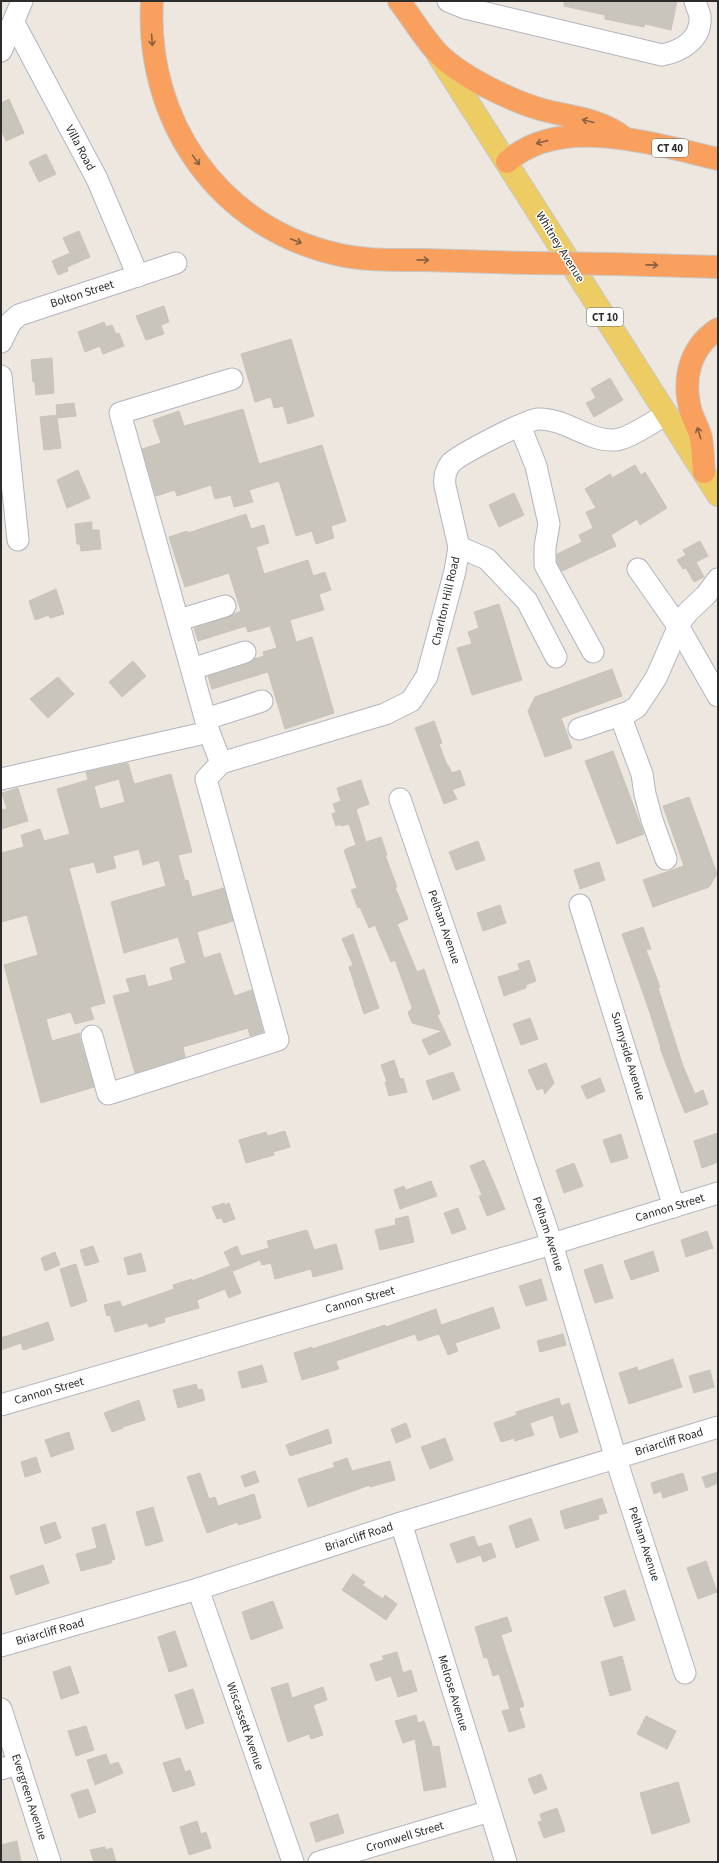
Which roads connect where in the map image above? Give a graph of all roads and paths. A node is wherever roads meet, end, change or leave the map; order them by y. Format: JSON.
{"nodes":[{"id":1,"x":22,"y":1,"type":"edge"},
{"id":2,"x":152,"y":1,"type":"edge"},
{"id":3,"x":399,"y":1,"type":"edge"},
{"id":4,"x":448,"y":1,"type":"edge"},
{"id":5,"x":695,"y":1,"type":"edge"},
{"id":6,"x":14,"y":23,"type":"junction"},
{"id":7,"x":429,"y":42,"type":"junction"},
{"id":8,"x":1,"y":51,"type":"edge"},
{"id":9,"x":623,"y":137,"type":"junction"},
{"id":10,"x":718,"y":159,"type":"edge"},
{"id":11,"x":507,"y":162,"type":"junction"},
{"id":12,"x":176,"y":263,"type":"dead end"},
{"id":13,"x":718,"y":267,"type":"edge"},
{"id":14,"x":138,"y":276,"type":"junction"},
{"id":15,"x":718,"y":329,"type":"edge"},
{"id":16,"x":1,"y":342,"type":"edge"},
{"id":17,"x":1,"y":376,"type":"edge"},
{"id":18,"x":232,"y":379,"type":"dead end"},
{"id":19,"x":667,"y":414,"type":"junction"},
{"id":20,"x":520,"y":426,"type":"junction"},
{"id":21,"x":704,"y":472,"type":"junction"},
{"id":22,"x":718,"y":494,"type":"edge"},
{"id":23,"x":18,"y":540,"type":"dead end"},
{"id":24,"x":459,"y":547,"type":"junction"},
{"id":25,"x":638,"y":569,"type":"dead end"},
{"id":26,"x":715,"y":591,"type":"edge"},
{"id":27,"x":224,"y":606,"type":"dead end"},
{"id":28,"x":179,"y":620,"type":"junction"},
{"id":29,"x":678,"y":626,"type":"junction"},
{"id":30,"x":246,"y":652,"type":"dead end"},
{"id":31,"x":594,"y":652,"type":"dead end"},
{"id":32,"x":556,"y":657,"type":"dead end"},
{"id":33,"x":192,"y":669,"type":"junction"},
{"id":34,"x":718,"y":696,"type":"edge"},
{"id":35,"x":262,"y":701,"type":"dead end"},
{"id":36,"x":620,"y":715,"type":"junction"},
{"id":37,"x":208,"y":726,"type":"junction"},
{"id":38,"x":579,"y":729,"type":"dead end"},
{"id":39,"x":221,"y":763,"type":"junction"},
{"id":40,"x":1,"y":779,"type":"edge"},
{"id":41,"x":400,"y":799,"type":"dead end"},
{"id":42,"x":666,"y":859,"type":"dead end"},
{"id":43,"x":580,"y":905,"type":"dead end"},
{"id":44,"x":92,"y":1036,"type":"dead end"},
{"id":45,"x":718,"y":1194,"type":"edge"},
{"id":46,"x":674,"y":1207,"type":"junction"},
{"id":47,"x":552,"y":1244,"type":"junction"},
{"id":48,"x":1,"y":1405,"type":"edge"},
{"id":49,"x":718,"y":1427,"type":"edge"},
{"id":50,"x":616,"y":1459,"type":"junction"},
{"id":51,"x":401,"y":1523,"type":"junction"},
{"id":52,"x":198,"y":1589,"type":"junction"},
{"id":53,"x":1,"y":1646,"type":"edge"},
{"id":54,"x":685,"y":1673,"type":"dead end"},
{"id":55,"x":1,"y":1709,"type":"edge"},
{"id":56,"x":10,"y":1767,"type":"edge"},
{"id":57,"x":490,"y":1811,"type":"junction"},
{"id":58,"x":50,"y":1862,"type":"edge"},
{"id":59,"x":293,"y":1862,"type":"edge"},
{"id":60,"x":319,"y":1862,"type":"edge"},
{"id":61,"x":506,"y":1862,"type":"edge"}],
"edges":[{"from":1,"to":6,"type":"street"},
{"from":2,"to":13,"type":"highway","one_way":true,"bridge":true},
{"from":3,"to":7,"type":"highway","name":"Whitney Avenue","number":"CT 10"},
{"from":4,"to":5,"type":"street"},
{"from":6,"to":8,"type":"street"},
{"from":6,"to":14,"type":"street","name":"Villa Road"},
{"from":9,"to":7,"type":"highway","one_way":true},
{"from":7,"to":11,"type":"main road","name":"Whitney Avenue","number":"CT 10"},
{"from":9,"to":10,"type":"highway","number":"CT 40"},
{"from":9,"to":11,"type":"highway","one_way":true},
{"from":11,"to":19,"type":"main road","name":"Whitney Avenue","number":"CT 10"},
{"from":12,"to":14,"type":"street","name":"Bolton Street"},
{"from":14,"to":16,"type":"street","name":"Bolton Street"},
{"from":21,"to":15,"type":"highway","one_way":true},
{"from":17,"to":23,"type":"street"},
{"from":18,"to":28,"type":"street"},
{"from":19,"to":20,"type":"street","name":"Charlton Hill Road"},
{"from":19,"to":21,"type":"main road","name":"Whitney Avenue","number":"CT 10"},
{"from":20,"to":24,"type":"street","name":"Charlton Hill Road"},
{"from":20,"to":31,"type":"street"},
{"from":21,"to":22,"type":"main road","name":"Whitney Avenue","number":"CT 10"},
{"from":24,"to":32,"type":"street"},
{"from":24,"to":39,"type":"street","name":"Charlton Hill Road"},
{"from":25,"to":29,"type":"street"},
{"from":26,"to":29,"type":"street"},
{"from":27,"to":28,"type":"street"},
{"from":28,"to":33,"type":"street"},
{"from":29,"to":34,"type":"street"},
{"from":29,"to":36,"type":"street"},
{"from":30,"to":33,"type":"street"},
{"from":33,"to":37,"type":"street"},
{"from":35,"to":37,"type":"street"},
{"from":36,"to":38,"type":"street"},
{"from":36,"to":42,"type":"street"},
{"from":37,"to":39,"type":"street"},
{"from":37,"to":40,"type":"street"},
{"from":39,"to":44,"type":"street"},
{"from":41,"to":47,"type":"street","name":"Pelham Avenue"},
{"from":43,"to":46,"type":"street","name":"Sunnyside Avenue"},
{"from":45,"to":46,"type":"street","name":"Cannon Street"},
{"from":46,"to":47,"type":"street","name":"Cannon Street"},
{"from":47,"to":48,"type":"street","name":"Cannon Street"},
{"from":47,"to":50,"type":"street","name":"Pelham Avenue"},
{"from":49,"to":50,"type":"street","name":"Briarcliff Road"},
{"from":50,"to":51,"type":"street","name":"Briarcliff Road"},
{"from":50,"to":54,"type":"street","name":"Pelham Avenue"},
{"from":51,"to":52,"type":"street","name":"Briarcliff Road"},
{"from":51,"to":57,"type":"street","name":"Melrose Avenue"},
{"from":52,"to":53,"type":"street","name":"Briarcliff Road"},
{"from":52,"to":59,"type":"street","name":"Wiscassett Avenue"},
{"from":55,"to":56,"type":"street","name":"Evergreen Avenue"},
{"from":56,"to":58,"type":"street","name":"Evergreen Avenue"},
{"from":57,"to":60,"type":"street","name":"Cromwell Street"},
{"from":57,"to":61,"type":"street","name":"Melrose Avenue"}]}
